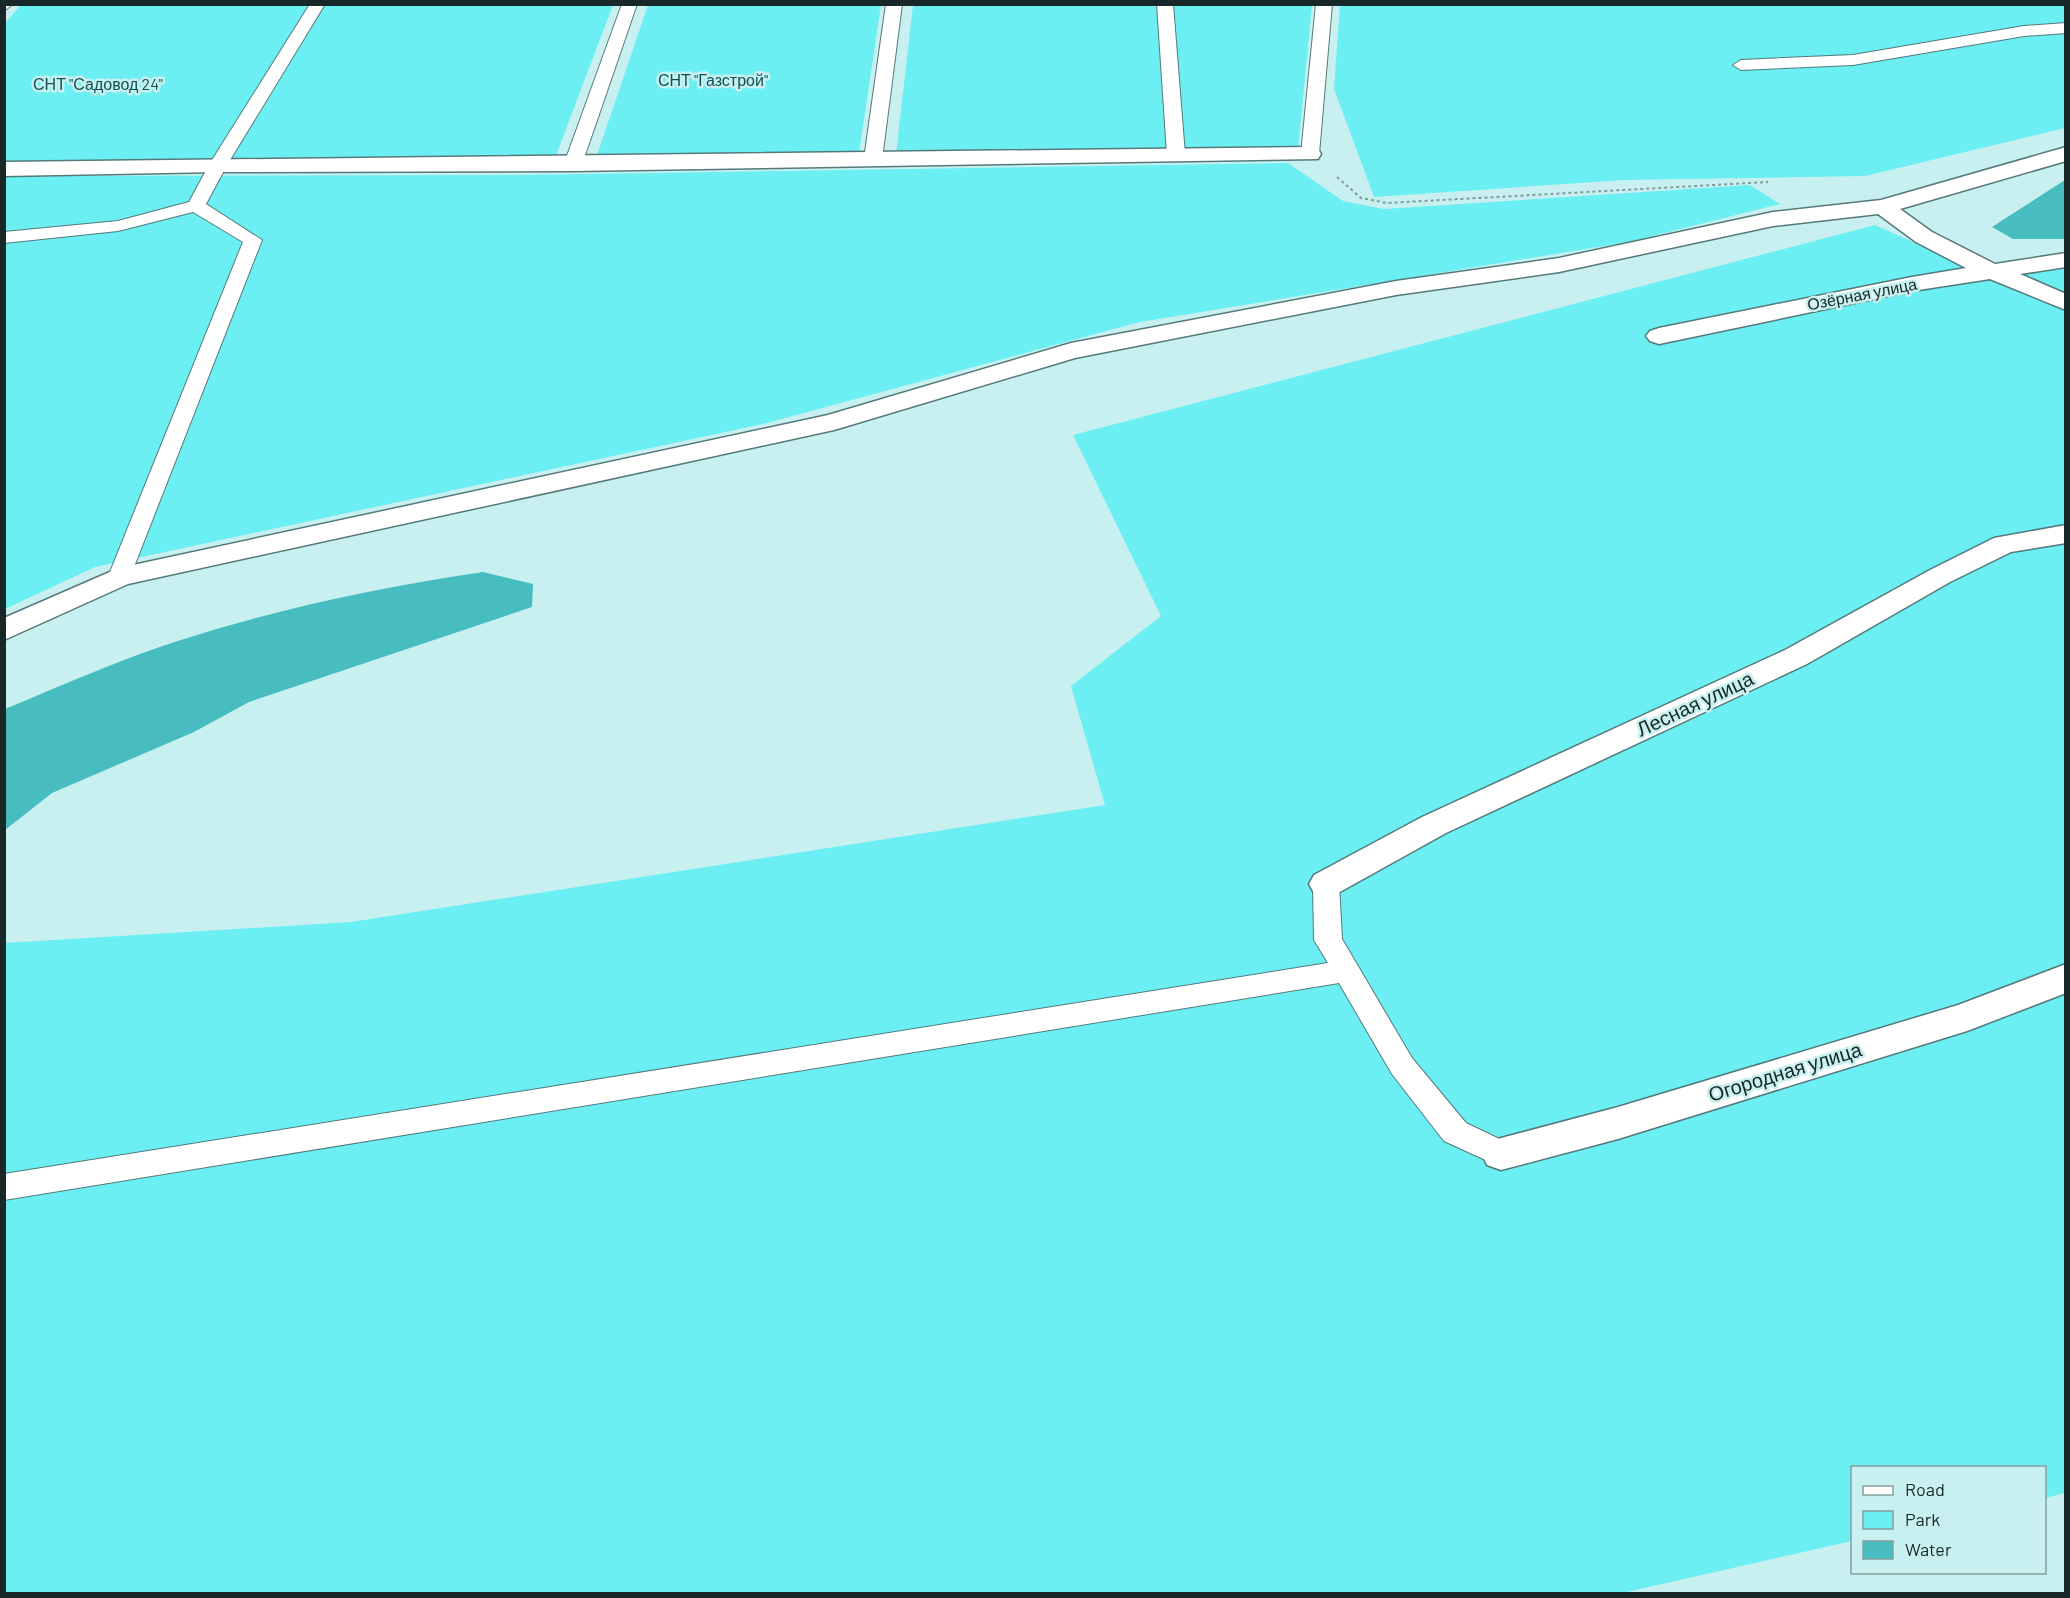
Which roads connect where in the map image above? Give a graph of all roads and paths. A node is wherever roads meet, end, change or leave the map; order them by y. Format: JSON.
{"nodes":[{"id":1,"x":318,"y":4,"type":"edge"},
{"id":2,"x":630,"y":4,"type":"edge"},
{"id":3,"x":894,"y":4,"type":"edge"},
{"id":4,"x":1165,"y":4,"type":"edge"},
{"id":5,"x":1324,"y":4,"type":"edge"},
{"id":6,"x":2066,"y":28,"type":"edge"},
{"id":7,"x":1741,"y":64,"type":"dead end"},
{"id":8,"x":2066,"y":153,"type":"edge"},
{"id":9,"x":1311,"y":154,"type":"junction"},
{"id":10,"x":1176,"y":155,"type":"junction"},
{"id":11,"x":873,"y":159,"type":"junction"},
{"id":12,"x":573,"y":164,"type":"junction"},
{"id":13,"x":218,"y":165,"type":"junction"},
{"id":14,"x":4,"y":169,"type":"edge"},
{"id":15,"x":1776,"y":184,"type":"dead end"},
{"id":16,"x":196,"y":206,"type":"junction"},
{"id":17,"x":1883,"y":207,"type":"junction"},
{"id":18,"x":4,"y":238,"type":"edge"},
{"id":19,"x":2066,"y":260,"type":"edge"},
{"id":20,"x":1996,"y":271,"type":"junction"},
{"id":21,"x":2066,"y":303,"type":"edge"},
{"id":22,"x":1659,"y":336,"type":"dead end"},
{"id":23,"x":2066,"y":534,"type":"edge"},
{"id":24,"x":119,"y":577,"type":"junction"},
{"id":25,"x":4,"y":630,"type":"edge"},
{"id":26,"x":1326,"y":884,"type":"joint"},
{"id":27,"x":1346,"y":971,"type":"junction"},
{"id":28,"x":2066,"y":978,"type":"edge"},
{"id":29,"x":1500,"y":1154,"type":"joint"},
{"id":30,"x":4,"y":1187,"type":"edge"}],
"edges":[{"from":1,"to":13,"type":"lane"},
{"from":2,"to":12,"type":"lane"},
{"from":3,"to":11,"type":"lane"},
{"from":4,"to":10,"type":"lane"},
{"from":5,"to":9,"type":"lane"},
{"from":6,"to":7,"type":"lane"},
{"from":8,"to":17,"type":"street"},
{"from":9,"to":10,"type":"street"},
{"from":9,"to":15,"type":"path"},
{"from":10,"to":11,"type":"street"},
{"from":11,"to":12,"type":"street"},
{"from":12,"to":13,"type":"street"},
{"from":13,"to":14,"type":"street"},
{"from":13,"to":16,"type":"lane"},
{"from":16,"to":18,"type":"lane"},
{"from":16,"to":24,"type":"lane"},
{"from":17,"to":20,"type":"street"},
{"from":17,"to":24,"type":"street"},
{"from":19,"to":20,"type":"street","name":"Озёрная улица"},
{"from":20,"to":21,"type":"street"},
{"from":20,"to":22,"type":"street","name":"Озёрная улица"},
{"from":23,"to":26,"type":"street","name":"Лесная улица"},
{"from":24,"to":25,"type":"street"},
{"from":26,"to":27,"type":"lane"},
{"from":27,"to":29,"type":"lane"},
{"from":27,"to":30,"type":"lane"},
{"from":28,"to":29,"type":"street","name":"Огородная улица"}]}
